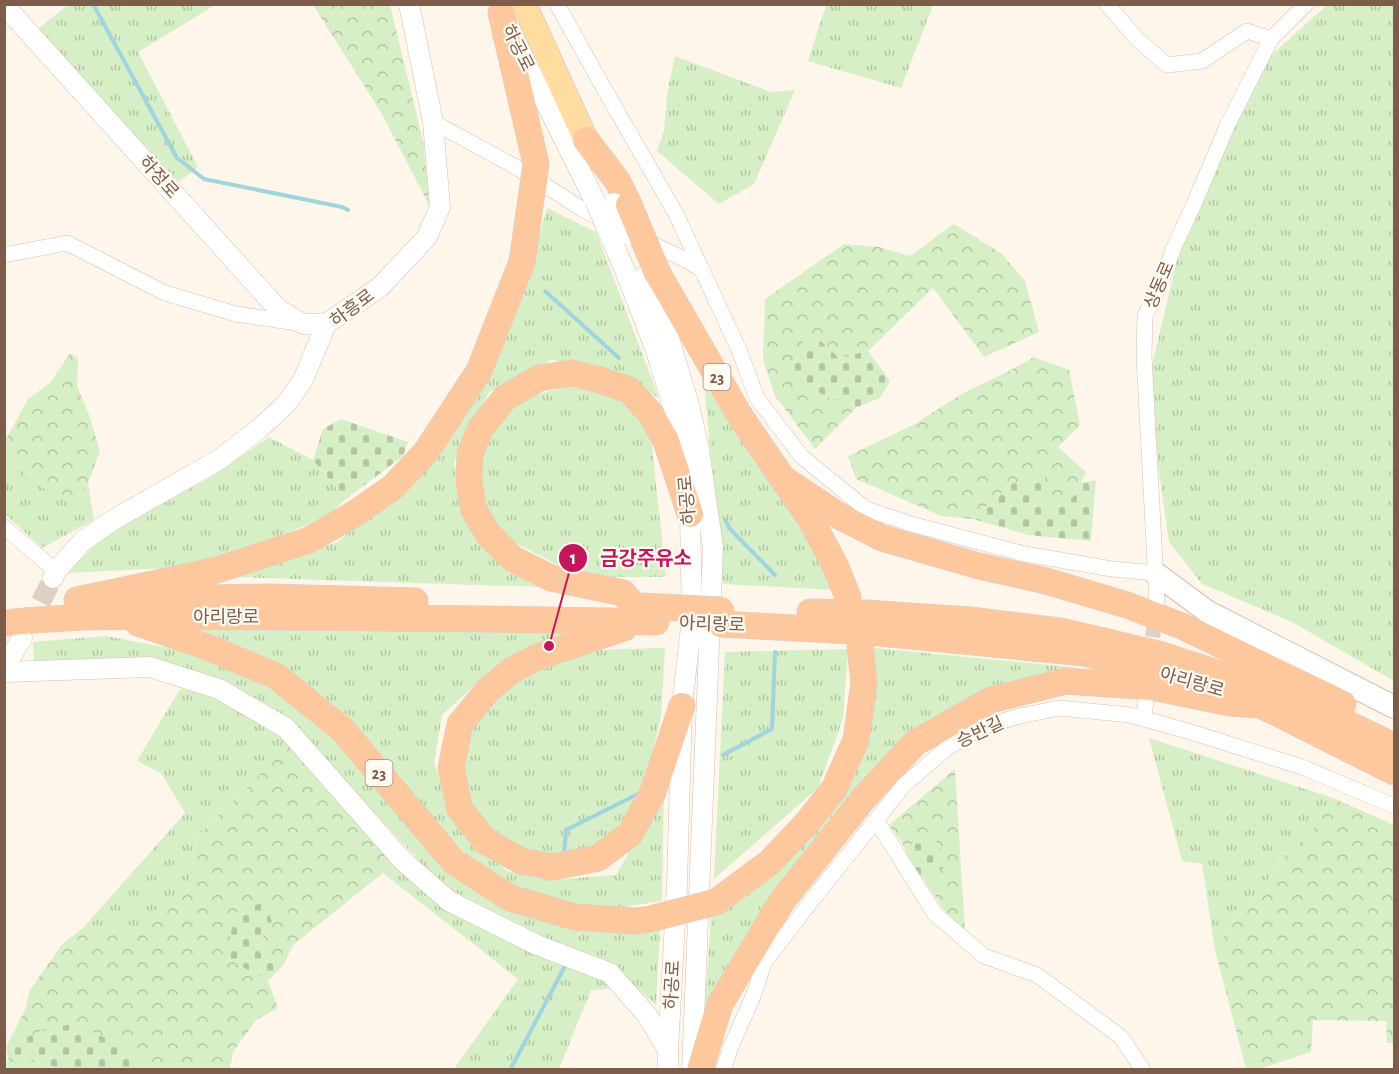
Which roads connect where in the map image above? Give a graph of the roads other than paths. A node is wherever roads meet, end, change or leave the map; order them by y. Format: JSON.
{"nodes":[{"id":1,"x":409,"y":4,"type":"edge"},
{"id":2,"x":557,"y":4,"type":"edge"},
{"id":3,"x":1107,"y":4,"type":"edge"},
{"id":4,"x":1306,"y":4,"type":"edge"},
{"id":5,"x":4,"y":5,"type":"edge"},
{"id":6,"x":507,"y":7,"type":"edge"},
{"id":7,"x":1271,"y":39,"type":"junction"},
{"id":8,"x":433,"y":122,"type":"junction"},
{"id":9,"x":586,"y":140,"type":"joint"},
{"id":10,"x":4,"y":255,"type":"edge"},
{"id":11,"x":701,"y":269,"type":"junction"},
{"id":12,"x":643,"y":274,"type":"junction"},
{"id":13,"x":303,"y":324,"type":"junction"},
{"id":14,"x":326,"y":324,"type":"junction"},
{"id":15,"x":782,"y":478,"type":"junction"},
{"id":16,"x":690,"y":514,"type":"junction"},
{"id":17,"x":4,"y":527,"type":"edge"},
{"id":18,"x":1155,"y":573,"type":"junction"},
{"id":19,"x":55,"y":574,"type":"joint"},
{"id":20,"x":848,"y":597,"type":"dead end"},
{"id":21,"x":77,"y":600,"type":"junction"},
{"id":22,"x":1157,"y":602,"type":"tunnel mouth"},
{"id":23,"x":4,"y":608,"type":"edge"},
{"id":24,"x":644,"y":614,"type":"junction"},
{"id":25,"x":118,"y":616,"type":"junction"},
{"id":26,"x":721,"y":617,"type":"junction"},
{"id":27,"x":13,"y":631,"type":"edge"},
{"id":28,"x":860,"y":646,"type":"dead end"},
{"id":29,"x":4,"y":668,"type":"edge"},
{"id":30,"x":4,"y":672,"type":"edge"},
{"id":31,"x":1146,"y":699,"type":"dead end"},
{"id":32,"x":1259,"y":705,"type":"junction"},
{"id":33,"x":682,"y":706,"type":"junction"},
{"id":34,"x":1395,"y":707,"type":"edge"},
{"id":35,"x":1144,"y":719,"type":"junction"},
{"id":36,"x":1395,"y":733,"type":"edge"},
{"id":37,"x":1395,"y":746,"type":"edge"},
{"id":38,"x":1395,"y":772,"type":"edge"},
{"id":39,"x":1395,"y":806,"type":"edge"},
{"id":40,"x":876,"y":820,"type":"junction"},
{"id":41,"x":668,"y":1050,"type":"junction"},
{"id":42,"x":668,"y":1070,"type":"edge"},
{"id":43,"x":692,"y":1070,"type":"edge"},
{"id":44,"x":700,"y":1070,"type":"edge"},
{"id":45,"x":723,"y":1070,"type":"edge"},
{"id":46,"x":1143,"y":1070,"type":"edge"}],
"edges":[{"from":1,"to":8,"type":"street","name":"하흥로"},
{"from":2,"to":11,"type":"street"},
{"from":3,"to":7,"type":"street"},
{"from":4,"to":7,"type":"street","name":"상동로"},
{"from":5,"to":13,"type":"street","name":"하정로"},
{"from":6,"to":9,"type":"main road","name":"하공로","number":"23"},
{"from":6,"to":12,"type":"street","name":"하공로","bridge":true},
{"from":6,"to":21,"type":"highway","bridge":true},
{"from":7,"to":18,"type":"street","name":"상동로"},
{"from":8,"to":11,"type":"street"},
{"from":8,"to":14,"type":"street","name":"하흥로"},
{"from":9,"to":12,"type":"highway","number":"23","bridge":true},
{"from":10,"to":13,"type":"street"},
{"from":11,"to":18,"type":"street"},
{"from":12,"to":15,"type":"highway","number":"23"},
{"from":12,"to":16,"type":"street","name":"하공로"},
{"from":12,"to":43,"type":"street","name":"하공로"},
{"from":13,"to":14,"type":"street"},
{"from":14,"to":19,"type":"street","name":"하흥로"},
{"from":15,"to":20,"type":"highway","number":"23"},
{"from":15,"to":36,"type":"highway"},
{"from":16,"to":24,"type":"highway"},
{"from":16,"to":33,"type":"street","name":"하공로"},
{"from":17,"to":19,"type":"street"},
{"from":18,"to":22,"type":"street","name":"상동로"},
{"from":18,"to":34,"type":"main road"},
{"from":21,"to":23,"type":"highway","name":"아리랑로"},
{"from":21,"to":24,"type":"highway","name":"아리랑로"},
{"from":24,"to":25,"type":"highway","name":"아리랑로"},
{"from":24,"to":26,"type":"highway","name":"아리랑로","bridge":true},
{"from":24,"to":33,"type":"highway"},
{"from":25,"to":27,"type":"highway","name":"아리랑로","number":"23"},
{"from":25,"to":28,"type":"highway","number":"23","bridge":true},
{"from":26,"to":32,"type":"highway","name":"아리랑로"},
{"from":26,"to":37,"type":"highway","name":"아리랑로"},
{"from":27,"to":29,"type":"street"},
{"from":30,"to":41,"type":"street"},
{"from":31,"to":35,"type":"street"},
{"from":32,"to":38,"type":"highway","name":"아리랑로"},
{"from":32,"to":44,"type":"highway"},
{"from":33,"to":41,"type":"street","name":"하공로"},
{"from":35,"to":39,"type":"street","name":"승반길"},
{"from":35,"to":40,"type":"street","name":"승반길"},
{"from":40,"to":45,"type":"street","name":"승반길"},
{"from":40,"to":46,"type":"street"},
{"from":41,"to":42,"type":"street","name":"하공로"}]}
